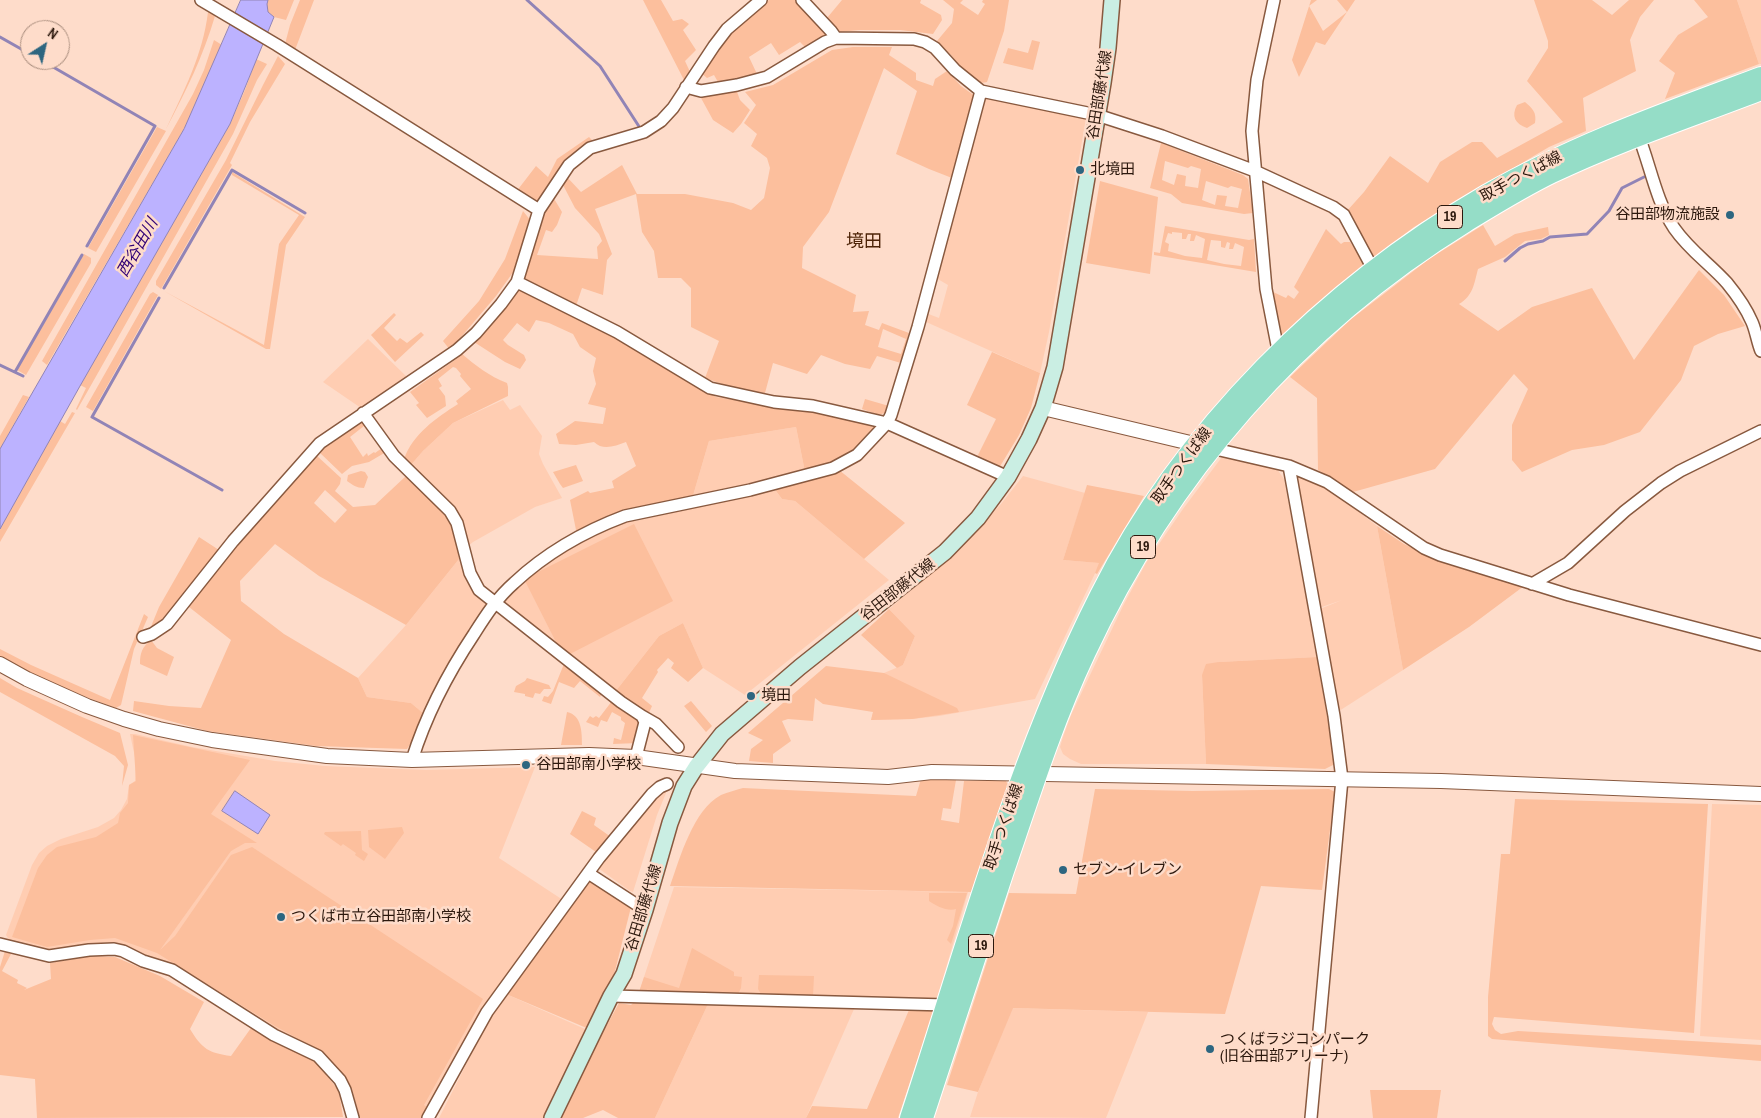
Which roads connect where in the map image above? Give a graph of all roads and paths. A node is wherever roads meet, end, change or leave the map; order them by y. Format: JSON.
{"nodes":[{"id":1,"x":201,"y":0,"type":"edge"},
{"id":2,"x":761,"y":0,"type":"edge"},
{"id":3,"x":802,"y":0,"type":"edge"},
{"id":4,"x":1112,"y":0,"type":"edge"},
{"id":5,"x":1274,"y":0,"type":"edge"},
{"id":6,"x":836,"y":38,"type":"junction"},
{"id":7,"x":1761,"y":76,"type":"edge"},
{"id":8,"x":686,"y":87,"type":"junction"},
{"id":9,"x":981,"y":91,"type":"junction"},
{"id":10,"x":1761,"y":91,"type":"edge"},
{"id":11,"x":1097,"y":115,"type":"junction"},
{"id":12,"x":1636,"y":131,"type":"junction"},
{"id":13,"x":1255,"y":171,"type":"junction"},
{"id":14,"x":539,"y":210,"type":"junction"},
{"id":15,"x":1373,"y":269,"type":"junction"},
{"id":16,"x":517,"y":282,"type":"junction"},
{"id":17,"x":1280,"y":351,"type":"junction"},
{"id":18,"x":1761,"y":351,"type":"edge"},
{"id":19,"x":1043,"y":408,"type":"junction"},
{"id":20,"x":363,"y":413,"type":"junction"},
{"id":21,"x":887,"y":423,"type":"junction"},
{"id":22,"x":1761,"y":431,"type":"edge"},
{"id":23,"x":1204,"y":447,"type":"junction"},
{"id":24,"x":1289,"y":466,"type":"junction"},
{"id":25,"x":1008,"y":477,"type":"junction"},
{"id":26,"x":1532,"y":584,"type":"junction"},
{"id":27,"x":494,"y":603,"type":"junction"},
{"id":28,"x":142,"y":637,"type":"dead end"},
{"id":29,"x":1761,"y":645,"type":"edge"},
{"id":30,"x":0,"y":664,"type":"edge"},
{"id":31,"x":642,"y":716,"type":"junction"},
{"id":32,"x":678,"y":747,"type":"dead end"},
{"id":33,"x":636,"y":758,"type":"junction"},
{"id":34,"x":412,"y":760,"type":"junction"},
{"id":35,"x":696,"y":766,"type":"junction"},
{"id":36,"x":1030,"y":774,"type":"junction"},
{"id":37,"x":1342,"y":780,"type":"junction"},
{"id":38,"x":667,"y":784,"type":"dead end"},
{"id":39,"x":1761,"y":794,"type":"edge"},
{"id":40,"x":588,"y":873,"type":"junction"},
{"id":41,"x":645,"y":910,"type":"junction"},
{"id":42,"x":0,"y":944,"type":"edge"},
{"id":43,"x":611,"y":996,"type":"junction"},
{"id":44,"x":946,"y":1005,"type":"junction"},
{"id":45,"x":353,"y":1118,"type":"edge"},
{"id":46,"x":428,"y":1118,"type":"edge"},
{"id":47,"x":552,"y":1118,"type":"edge"},
{"id":48,"x":909,"y":1118,"type":"edge"},
{"id":49,"x":924,"y":1118,"type":"edge"},
{"id":50,"x":1311,"y":1118,"type":"edge"}],
"edges":[{"from":1,"to":14,"type":"street"},
{"from":2,"to":8,"type":"street"},
{"from":3,"to":6,"type":"street"},
{"from":4,"to":11,"type":"main road","name":"谷田部藤代線"},
{"from":5,"to":13,"type":"street"},
{"from":6,"to":8,"type":"street"},
{"from":6,"to":9,"type":"street"},
{"from":7,"to":12,"type":"main road","name":"取手つくば線","number":"19"},
{"from":8,"to":14,"type":"street"},
{"from":9,"to":11,"type":"street"},
{"from":9,"to":21,"type":"street"},
{"from":10,"to":12,"type":"main road","name":"取手つくば線","number":"19"},
{"from":11,"to":13,"type":"street"},
{"from":11,"to":19,"type":"main road","name":"谷田部藤代線"},
{"from":12,"to":15,"type":"main road","name":"取手つくば線","number":"19"},
{"from":12,"to":18,"type":"street"},
{"from":12,"to":23,"type":"main road","name":"取手つくば線","number":"19"},
{"from":13,"to":15,"type":"street"},
{"from":13,"to":17,"type":"street"},
{"from":14,"to":16,"type":"street"},
{"from":15,"to":17,"type":"main road","name":"取手つくば線","number":"19"},
{"from":16,"to":20,"type":"street"},
{"from":16,"to":21,"type":"street"},
{"from":17,"to":23,"type":"main road","name":"取手つくば線","number":"19"},
{"from":19,"to":23,"type":"street"},
{"from":19,"to":25,"type":"main road","name":"谷田部藤代線"},
{"from":20,"to":27,"type":"street"},
{"from":20,"to":28,"type":"street"},
{"from":21,"to":25,"type":"street"},
{"from":21,"to":27,"type":"street"},
{"from":22,"to":26,"type":"street"},
{"from":23,"to":24,"type":"street"},
{"from":23,"to":36,"type":"main road","name":"取手つくば線","number":"19"},
{"from":24,"to":26,"type":"street"},
{"from":24,"to":37,"type":"street"},
{"from":25,"to":35,"type":"main road","name":"谷田部藤代線"},
{"from":26,"to":29,"type":"street"},
{"from":27,"to":31,"type":"street"},
{"from":27,"to":34,"type":"street"},
{"from":30,"to":34,"type":"street"},
{"from":31,"to":32,"type":"street"},
{"from":31,"to":33,"type":"street"},
{"from":33,"to":34,"type":"street"},
{"from":33,"to":35,"type":"street"},
{"from":35,"to":36,"type":"street"},
{"from":35,"to":41,"type":"main road","name":"谷田部藤代線"},
{"from":36,"to":37,"type":"street"},
{"from":36,"to":44,"type":"main road","name":"取手つくば線","number":"19"},
{"from":36,"to":49,"type":"main road","name":"取手つくば線","number":"19"},
{"from":37,"to":39,"type":"street"},
{"from":37,"to":50,"type":"street"},
{"from":38,"to":40,"type":"street"},
{"from":40,"to":41,"type":"street"},
{"from":40,"to":46,"type":"street"},
{"from":41,"to":43,"type":"main road","name":"谷田部藤代線"},
{"from":42,"to":45,"type":"street"},
{"from":43,"to":44,"type":"street"},
{"from":43,"to":47,"type":"main road","name":"谷田部藤代線"},
{"from":44,"to":48,"type":"main road","name":"取手つくば線","number":"19"}]}
